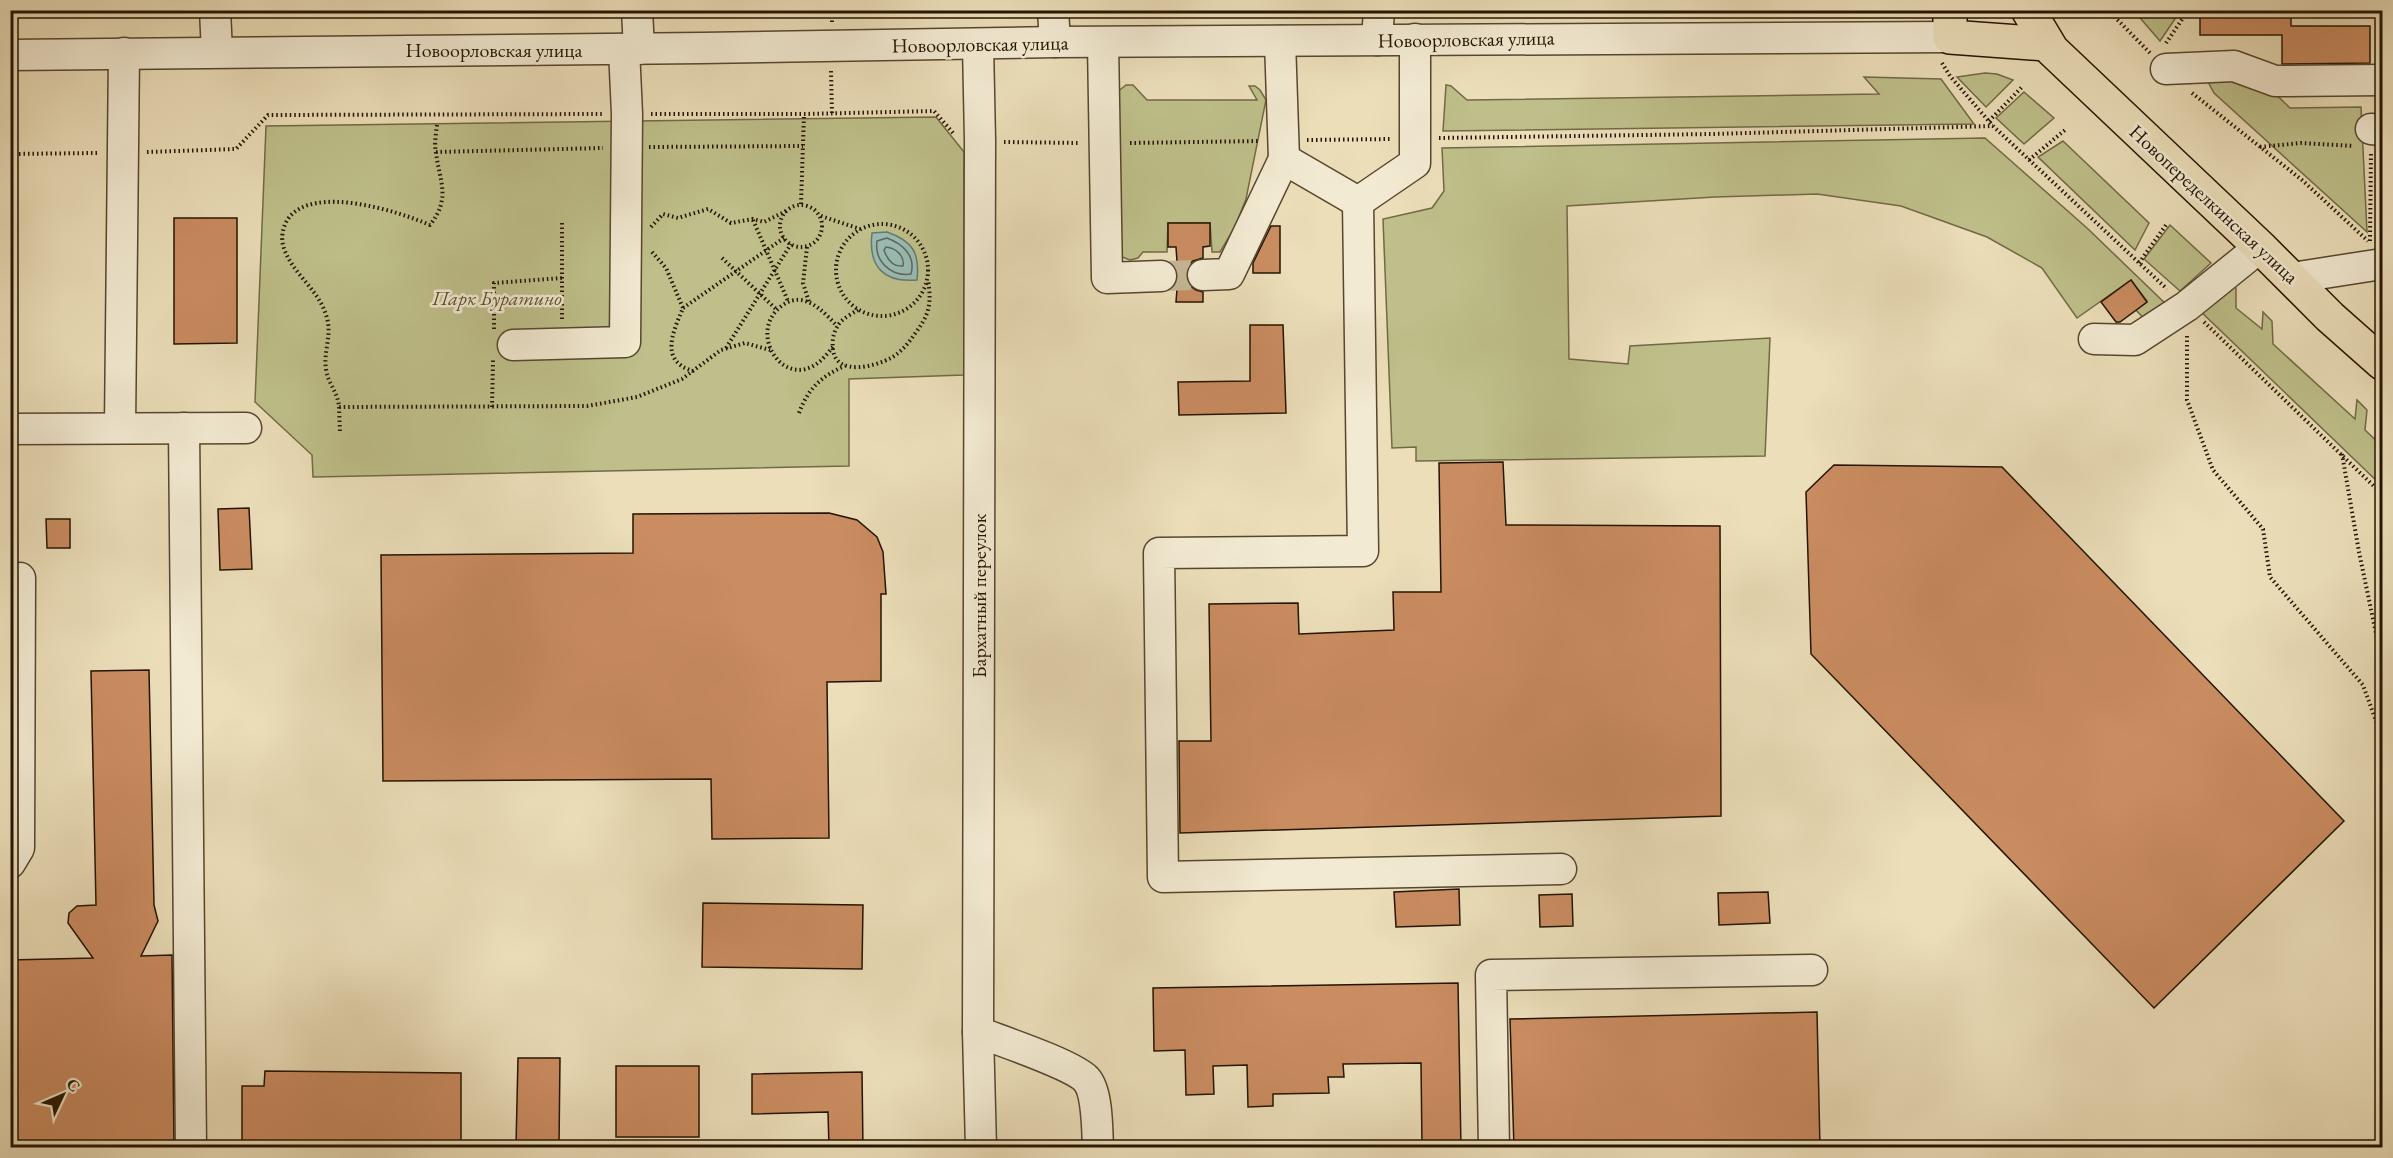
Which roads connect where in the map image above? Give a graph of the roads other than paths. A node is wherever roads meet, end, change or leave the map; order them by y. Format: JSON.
{"nodes":[{"id":1,"x":215,"y":10,"type":"edge"},
{"id":2,"x":637,"y":10,"type":"edge"},
{"id":3,"x":1053,"y":10,"type":"edge"},
{"id":4,"x":1379,"y":10,"type":"edge"},
{"id":5,"x":2028,"y":10,"type":"edge"},
{"id":6,"x":1950,"y":23,"type":"edge"},
{"id":7,"x":1415,"y":39,"type":"junction"},
{"id":8,"x":1377,"y":40,"type":"junction"},
{"id":9,"x":1280,"y":41,"type":"junction"},
{"id":10,"x":1055,"y":42,"type":"junction"},
{"id":11,"x":1103,"y":43,"type":"junction"},
{"id":12,"x":2046,"y":44,"type":"junction"},
{"id":13,"x":978,"y":45,"type":"junction"},
{"id":14,"x":632,"y":49,"type":"junction"},
{"id":15,"x":217,"y":52,"type":"junction"},
{"id":16,"x":124,"y":53,"type":"junction"},
{"id":17,"x":10,"y":55,"type":"edge"},
{"id":18,"x":2161,"y":64,"type":"road end"},
{"id":19,"x":2382,"y":80,"type":"edge"},
{"id":20,"x":1284,"y":159,"type":"junction"},
{"id":21,"x":1358,"y":202,"type":"junction"},
{"id":22,"x":2260,"y":247,"type":"junction"},
{"id":23,"x":2376,"y":252,"type":"edge"},
{"id":24,"x":1203,"y":274,"type":"tunnel mouth"},
{"id":25,"x":1161,"y":276,"type":"tunnel mouth"},
{"id":26,"x":2292,"y":278,"type":"junction"},
{"id":27,"x":2094,"y":339,"type":"dead end"},
{"id":28,"x":513,"y":345,"type":"dead end"},
{"id":29,"x":2382,"y":363,"type":"edge"},
{"id":30,"x":120,"y":427,"type":"junction"},
{"id":31,"x":184,"y":428,"type":"junction"},
{"id":32,"x":246,"y":428,"type":"dead end"},
{"id":33,"x":10,"y":429,"type":"edge"},
{"id":34,"x":20,"y":578,"type":"dead end"},
{"id":35,"x":10,"y":863,"type":"edge"},
{"id":36,"x":1561,"y":869,"type":"dead end"},
{"id":37,"x":1812,"y":970,"type":"dead end"},
{"id":38,"x":978,"y":1032,"type":"junction"},
{"id":39,"x":191,"y":1148,"type":"edge"},
{"id":40,"x":981,"y":1148,"type":"edge"},
{"id":41,"x":1098,"y":1148,"type":"edge"},
{"id":42,"x":1494,"y":1148,"type":"edge"}],
"edges":[{"from":1,"to":15,"type":"street"},
{"from":2,"to":14,"type":"street"},
{"from":3,"to":10,"type":"street"},
{"from":4,"to":8,"type":"street"},
{"from":5,"to":12,"type":"main road","name":"Новопеределкинская улица"},
{"from":6,"to":7,"type":"street","name":"Новоорловская улица"},
{"from":6,"to":12,"type":"main road"},
{"from":7,"to":8,"type":"street","name":"Новоорловская улица"},
{"from":7,"to":21,"type":"street"},
{"from":8,"to":9,"type":"street","name":"Новоорловская улица"},
{"from":9,"to":11,"type":"street","name":"Новоорловская улица"},
{"from":9,"to":20,"type":"street"},
{"from":10,"to":11,"type":"street","name":"Новоорловская улица"},
{"from":10,"to":13,"type":"street","name":"Новоорловская улица"},
{"from":11,"to":25,"type":"street"},
{"from":12,"to":22,"type":"main road","name":"Новопеределкинская улица"},
{"from":13,"to":14,"type":"street","name":"Новоорловская улица"},
{"from":13,"to":38,"type":"street","name":"Бархатный переулок"},
{"from":14,"to":15,"type":"street","name":"Новоорловская улица"},
{"from":14,"to":28,"type":"street"},
{"from":15,"to":16,"type":"street","name":"Новоорловская улица"},
{"from":16,"to":17,"type":"street","name":"Новоорловская улица"},
{"from":16,"to":30,"type":"street"},
{"from":18,"to":19,"type":"street"},
{"from":20,"to":21,"type":"street"},
{"from":20,"to":24,"type":"street"},
{"from":21,"to":36,"type":"street"},
{"from":22,"to":26,"type":"main road","name":"Новопеределкинская улица"},
{"from":22,"to":27,"type":"street"},
{"from":23,"to":26,"type":"street"},
{"from":26,"to":29,"type":"main road","name":"Новопеределкинская улица"},
{"from":30,"to":31,"type":"street"},
{"from":30,"to":33,"type":"street"},
{"from":31,"to":32,"type":"street"},
{"from":31,"to":39,"type":"street"},
{"from":34,"to":35,"type":"street"},
{"from":37,"to":42,"type":"street"},
{"from":38,"to":40,"type":"street","name":"Бархатный переулок"},
{"from":38,"to":41,"type":"street"}]}
